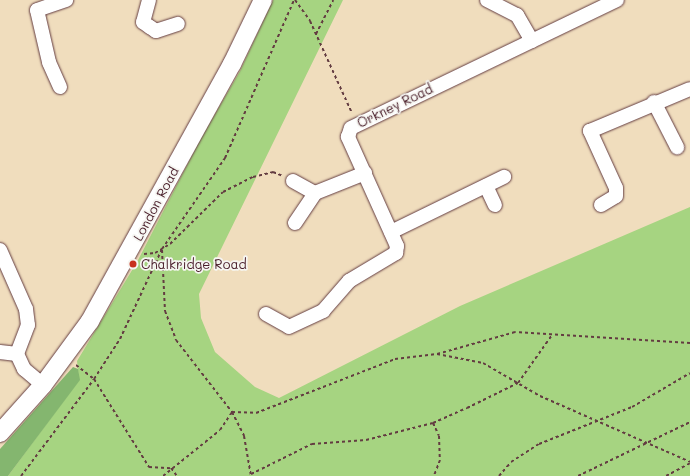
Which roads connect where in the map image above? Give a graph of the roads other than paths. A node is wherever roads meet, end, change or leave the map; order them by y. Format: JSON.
{"nodes":[{"id":1,"x":66,"y":0,"type":"edge"},
{"id":2,"x":149,"y":0,"type":"edge"},
{"id":3,"x":262,"y":0,"type":"edge"},
{"id":4,"x":487,"y":0,"type":"edge"},
{"id":5,"x":617,"y":0,"type":"edge"},
{"id":6,"x":508,"y":5,"type":"edge"},
{"id":7,"x":178,"y":24,"type":"dead end"},
{"id":8,"x":532,"y":41,"type":"junction"},
{"id":9,"x":60,"y":87,"type":"dead end"},
{"id":10,"x":690,"y":90,"type":"edge"},
{"id":11,"x":654,"y":102,"type":"junction"},
{"id":12,"x":677,"y":147,"type":"dead end"},
{"id":13,"x":365,"y":173,"type":"junction"},
{"id":14,"x":504,"y":177,"type":"dead end"},
{"id":15,"x":293,"y":181,"type":"road end"},
{"id":16,"x":486,"y":186,"type":"junction"},
{"id":17,"x":315,"y":192,"type":"junction"},
{"id":18,"x":495,"y":205,"type":"dead end"},
{"id":19,"x":601,"y":205,"type":"dead end"},
{"id":20,"x":295,"y":223,"type":"dead end"},
{"id":21,"x":391,"y":232,"type":"junction"},
{"id":22,"x":0,"y":250,"type":"edge"},
{"id":23,"x":266,"y":314,"type":"dead end"},
{"id":24,"x":0,"y":352,"type":"edge"},
{"id":25,"x":17,"y":354,"type":"junction"},
{"id":26,"x":43,"y":385,"type":"junction"},
{"id":27,"x":0,"y":433,"type":"edge"}],
"edges":[{"from":1,"to":9,"type":"street"},
{"from":2,"to":7,"type":"street"},
{"from":3,"to":26,"type":"main road","name":"London Road"},
{"from":4,"to":6,"type":"street"},
{"from":5,"to":8,"type":"street","name":"Orkney Road"},
{"from":6,"to":8,"type":"street"},
{"from":8,"to":13,"type":"street","name":"Orkney Road"},
{"from":10,"to":11,"type":"street"},
{"from":11,"to":12,"type":"street"},
{"from":11,"to":19,"type":"street"},
{"from":13,"to":17,"type":"street"},
{"from":13,"to":21,"type":"street","name":"Orkney Road"},
{"from":14,"to":16,"type":"street"},
{"from":15,"to":17,"type":"street"},
{"from":16,"to":18,"type":"street"},
{"from":16,"to":21,"type":"street"},
{"from":17,"to":20,"type":"street"},
{"from":21,"to":23,"type":"street","name":"Orkney Road"},
{"from":22,"to":25,"type":"street"},
{"from":24,"to":25,"type":"street"},
{"from":25,"to":26,"type":"street"},
{"from":26,"to":27,"type":"main road","name":"London Road"}]}
